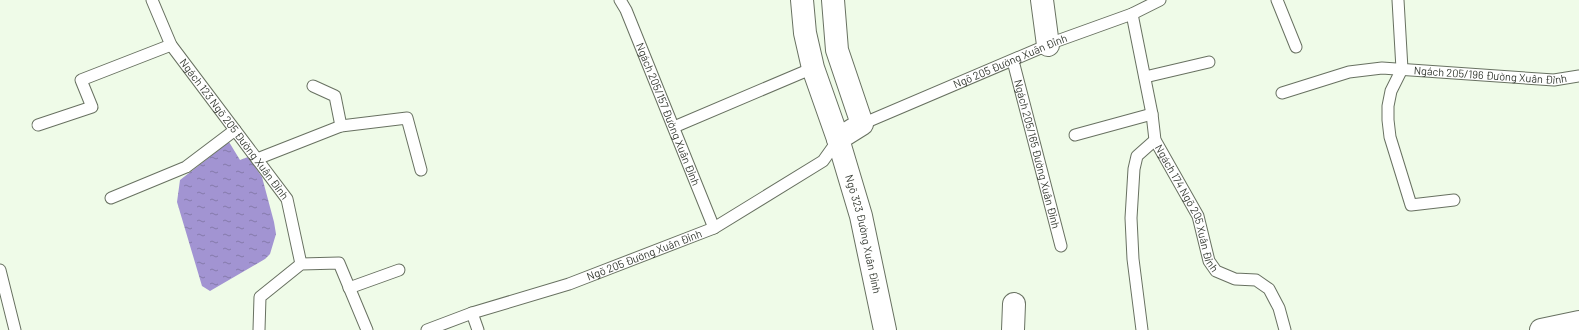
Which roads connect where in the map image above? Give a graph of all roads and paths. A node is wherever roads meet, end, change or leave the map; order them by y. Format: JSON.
{"nodes":[{"id":1,"x":152,"y":0,"type":"edge"},
{"id":2,"x":620,"y":0,"type":"edge"},
{"id":3,"x":802,"y":0,"type":"edge"},
{"id":4,"x":833,"y":0,"type":"edge"},
{"id":5,"x":1042,"y":0,"type":"edge"},
{"id":6,"x":1160,"y":0,"type":"edge"},
{"id":7,"x":1277,"y":0,"type":"edge"},
{"id":8,"x":1398,"y":0,"type":"edge"},
{"id":9,"x":1132,"y":14,"type":"junction"},
{"id":10,"x":171,"y":45,"type":"junction"},
{"id":11,"x":1048,"y":45,"type":"junction"},
{"id":12,"x":1296,"y":47,"type":"dead end"},
{"id":13,"x":1013,"y":61,"type":"junction"},
{"id":14,"x":1209,"y":62,"type":"dead end"},
{"id":15,"x":813,"y":68,"type":"junction"},
{"id":16,"x":1402,"y":69,"type":"junction"},
{"id":17,"x":1579,"y":76,"type":"edge"},
{"id":18,"x":1145,"y":77,"type":"junction"},
{"id":19,"x":313,"y":86,"type":"dead end"},
{"id":20,"x":1282,"y":93,"type":"dead end"},
{"id":21,"x":1152,"y":114,"type":"junction"},
{"id":22,"x":862,"y":124,"type":"junction"},
{"id":23,"x":38,"y":125,"type":"dead end"},
{"id":24,"x":341,"y":126,"type":"junction"},
{"id":25,"x":674,"y":127,"type":"junction"},
{"id":26,"x":235,"y":130,"type":"junction"},
{"id":27,"x":1076,"y":135,"type":"dead end"},
{"id":28,"x":838,"y":139,"type":"junction"},
{"id":29,"x":1155,"y":140,"type":"junction"},
{"id":30,"x":257,"y":158,"type":"junction"},
{"id":31,"x":421,"y":170,"type":"dead end"},
{"id":32,"x":111,"y":198,"type":"dead end"},
{"id":33,"x":1454,"y":200,"type":"dead end"},
{"id":34,"x":714,"y":228,"type":"junction"},
{"id":35,"x":1061,"y":246,"type":"dead end"},
{"id":36,"x":301,"y":264,"type":"junction"},
{"id":37,"x":0,"y":270,"type":"edge"},
{"id":38,"x":399,"y":270,"type":"dead end"},
{"id":39,"x":349,"y":288,"type":"junction"},
{"id":40,"x":1014,"y":304,"type":"dead end"},
{"id":41,"x":472,"y":313,"type":"junction"},
{"id":42,"x":1579,"y":322,"type":"edge"},
{"id":43,"x":15,"y":330,"type":"edge"},
{"id":44,"x":259,"y":330,"type":"edge"},
{"id":45,"x":367,"y":330,"type":"edge"},
{"id":46,"x":427,"y":330,"type":"edge"},
{"id":47,"x":478,"y":330,"type":"edge"},
{"id":48,"x":885,"y":330,"type":"edge"},
{"id":49,"x":1013,"y":330,"type":"edge"},
{"id":50,"x":1142,"y":330,"type":"edge"},
{"id":51,"x":1285,"y":330,"type":"edge"},
{"id":52,"x":1541,"y":330,"type":"edge"}],
"edges":[{"from":1,"to":10,"type":"lane","name":"Ngách 123 Ngõ 205 Đường Xuân Đỉnh"},
{"from":2,"to":25,"type":"lane","name":"Ngách 205/157 Đường Xuân Đỉnh"},
{"from":3,"to":15,"type":"street","name":"Ngõ 323 Đường Xuân Đỉnh"},
{"from":4,"to":22,"type":"street"},
{"from":5,"to":11,"type":"street"},
{"from":6,"to":9,"type":"lane","name":"Ngõ 205 Đường Xuân Đỉnh"},
{"from":7,"to":12,"type":"lane"},
{"from":8,"to":16,"type":"lane"},
{"from":9,"to":11,"type":"lane","name":"Ngõ 205 Đường Xuân Đỉnh"},
{"from":9,"to":18,"type":"lane"},
{"from":10,"to":23,"type":"lane"},
{"from":10,"to":26,"type":"lane","name":"Ngách 123 Ngõ 205 Đường Xuân Đỉnh"},
{"from":11,"to":13,"type":"lane","name":"Ngõ 205 Đường Xuân Đỉnh"},
{"from":13,"to":22,"type":"lane","name":"Ngõ 205 Đường Xuân Đỉnh"},
{"from":13,"to":35,"type":"lane","name":"Ngách 205/165 Đường Xuân Đỉnh"},
{"from":14,"to":18,"type":"lane"},
{"from":15,"to":25,"type":"lane"},
{"from":15,"to":28,"type":"street","name":"Ngõ 323 Đường Xuân Đỉnh"},
{"from":16,"to":17,"type":"lane","name":"Ngách 205/196 Đường Xuân Đỉnh"},
{"from":16,"to":20,"type":"lane","name":"Ngách 205/196 Đường Xuân Đỉnh"},
{"from":16,"to":33,"type":"lane"},
{"from":18,"to":21,"type":"lane"},
{"from":19,"to":24,"type":"lane"},
{"from":21,"to":27,"type":"lane"},
{"from":21,"to":29,"type":"lane"},
{"from":22,"to":28,"type":"street"},
{"from":24,"to":30,"type":"lane"},
{"from":24,"to":31,"type":"lane"},
{"from":25,"to":34,"type":"lane","name":"Ngách 205/157 Đường Xuân Đỉnh"},
{"from":26,"to":30,"type":"lane","name":"Ngách 123 Ngõ 205 Đường Xuân Đỉnh"},
{"from":26,"to":32,"type":"lane"},
{"from":28,"to":34,"type":"lane","name":"Ngõ 205 Đường Xuân Đỉnh"},
{"from":28,"to":48,"type":"street","name":"Ngõ 323 Đường Xuân Đỉnh"},
{"from":29,"to":50,"type":"lane"},
{"from":29,"to":51,"type":"lane","name":"Ngách 174 Ngõ 205 Xuân Đỉnh"},
{"from":30,"to":36,"type":"lane","name":"Ngách 123 Ngõ 205 Đường Xuân Đỉnh"},
{"from":34,"to":41,"type":"lane","name":"Ngõ 205 Đường Xuân Đỉnh"},
{"from":36,"to":39,"type":"lane"},
{"from":36,"to":44,"type":"lane"},
{"from":37,"to":43,"type":"lane"},
{"from":38,"to":39,"type":"lane"},
{"from":39,"to":45,"type":"lane"},
{"from":40,"to":49,"type":"street"},
{"from":41,"to":46,"type":"lane","name":"Ngõ 205 Đường Xuân Đỉnh"},
{"from":41,"to":47,"type":"lane"},
{"from":42,"to":52,"type":"street"}]}
